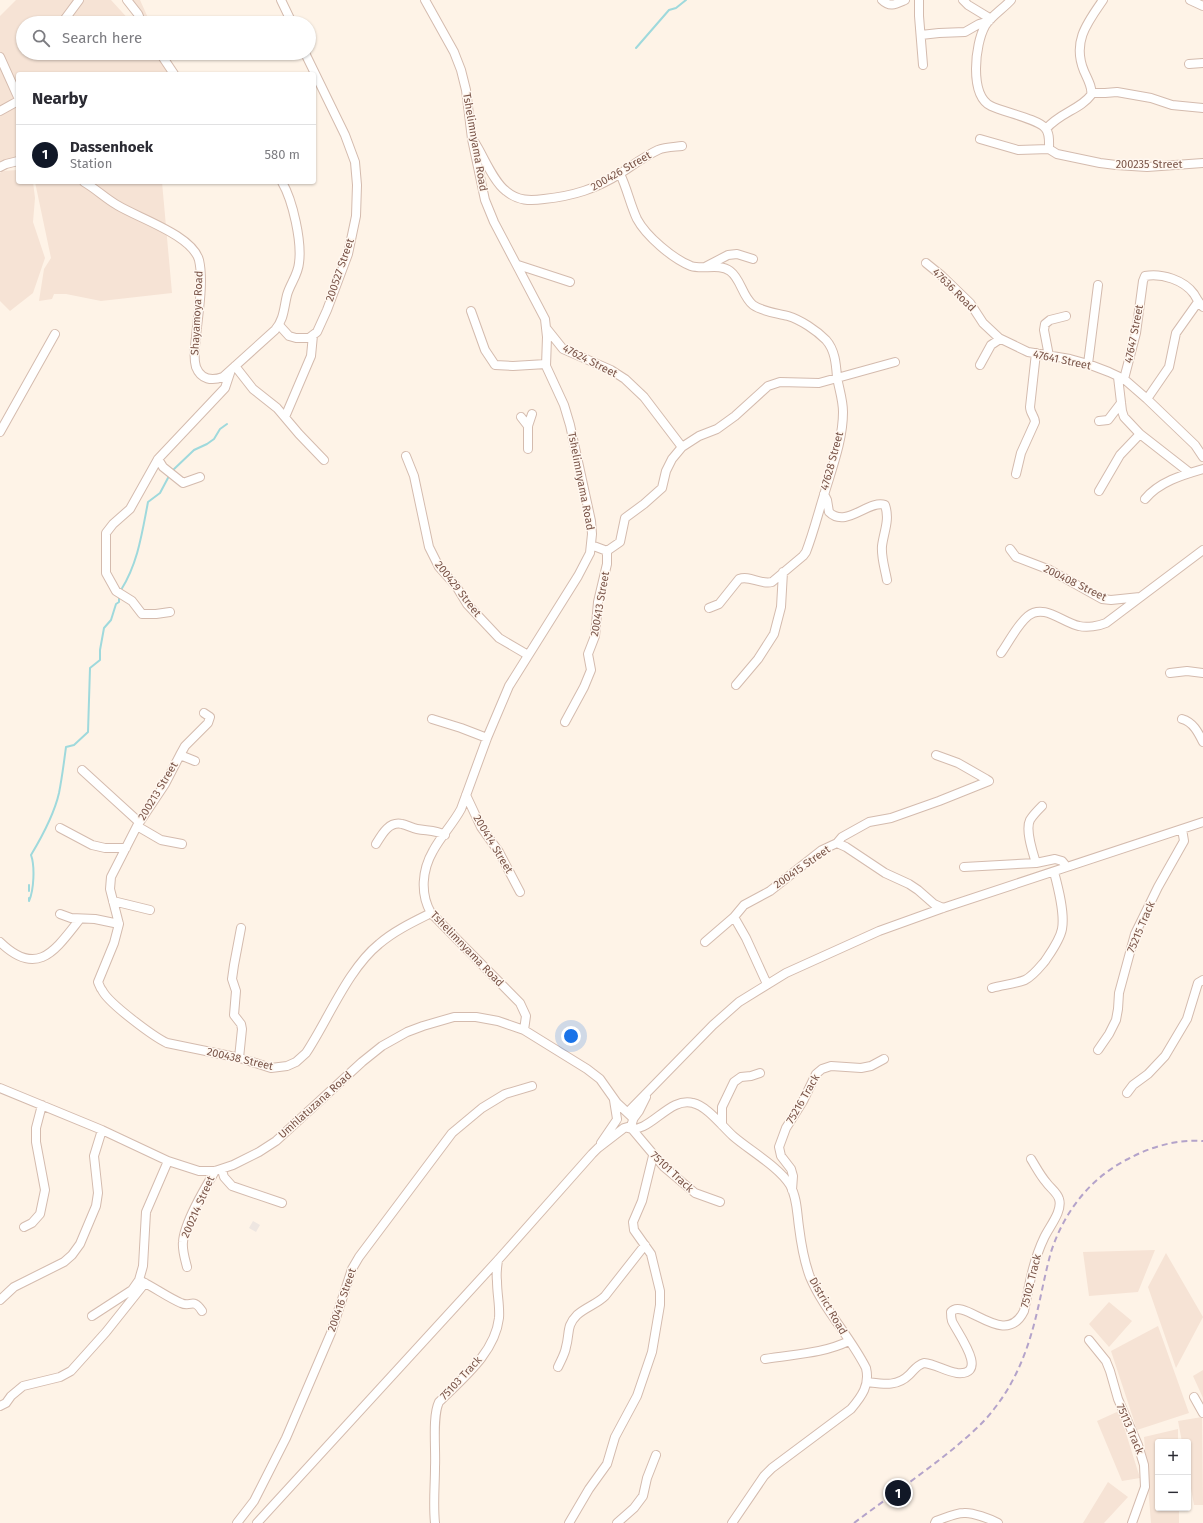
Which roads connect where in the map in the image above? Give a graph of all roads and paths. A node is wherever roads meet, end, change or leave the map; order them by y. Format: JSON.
{"nodes":[{"id":1,"x":79,"y":0,"type":"edge"},
{"id":2,"x":128,"y":0,"type":"edge"},
{"id":3,"x":281,"y":0,"type":"edge"},
{"id":4,"x":426,"y":0,"type":"edge"},
{"id":5,"x":882,"y":0,"type":"edge"},
{"id":6,"x":905,"y":0,"type":"edge"},
{"id":7,"x":920,"y":0,"type":"edge"},
{"id":8,"x":963,"y":0,"type":"edge"},
{"id":9,"x":1011,"y":0,"type":"edge"},
{"id":10,"x":1103,"y":0,"type":"edge"},
{"id":11,"x":1190,"y":0,"type":"edge"},
{"id":12,"x":1203,"y":6,"type":"edge"},
{"id":13,"x":67,"y":16,"type":"edge"},
{"id":14,"x":139,"y":16,"type":"edge"},
{"id":15,"x":289,"y":16,"type":"edge"},
{"id":16,"x":990,"y":20,"type":"junction"},
{"id":17,"x":921,"y":35,"type":"junction"},
{"id":18,"x":0,"y":57,"type":"edge"},
{"id":19,"x":165,"y":60,"type":"edge"},
{"id":20,"x":308,"y":60,"type":"edge"},
{"id":21,"x":1203,"y":63,"type":"edge"},
{"id":22,"x":1189,"y":64,"type":"dead end"},
{"id":23,"x":923,"y":65,"type":"dead end"},
{"id":24,"x":173,"y":72,"type":"edge"},
{"id":25,"x":314,"y":72,"type":"edge"},
{"id":26,"x":316,"y":77,"type":"edge"},
{"id":27,"x":16,"y":93,"type":"edge"},
{"id":28,"x":1092,"y":93,"type":"junction"},
{"id":29,"x":16,"y":102,"type":"edge"},
{"id":30,"x":1203,"y":108,"type":"edge"},
{"id":31,"x":0,"y":111,"type":"edge"},
{"id":32,"x":1046,"y":129,"type":"junction"},
{"id":33,"x":472,"y":139,"type":"junction"},
{"id":34,"x":980,"y":139,"type":"dead end"},
{"id":35,"x":682,"y":146,"type":"dead end"},
{"id":36,"x":1049,"y":149,"type":"junction"},
{"id":37,"x":16,"y":162,"type":"edge"},
{"id":38,"x":1203,"y":163,"type":"edge"},
{"id":39,"x":0,"y":167,"type":"edge"},
{"id":40,"x":620,"y":174,"type":"junction"},
{"id":41,"x":87,"y":184,"type":"edge"},
{"id":42,"x":283,"y":184,"type":"edge"},
{"id":43,"x":753,"y":259,"type":"dead end"},
{"id":44,"x":926,"y":263,"type":"dead end"},
{"id":45,"x":518,"y":265,"type":"junction"},
{"id":46,"x":704,"y":268,"type":"junction"},
{"id":47,"x":570,"y":282,"type":"dead end"},
{"id":48,"x":1098,"y":286,"type":"dead end"},
{"id":49,"x":1200,"y":304,"type":"edge"},
{"id":50,"x":471,"y":311,"type":"dead end"},
{"id":51,"x":1066,"y":316,"type":"dead end"},
{"id":52,"x":279,"y":325,"type":"junction"},
{"id":53,"x":547,"y":328,"type":"junction"},
{"id":54,"x":55,"y":334,"type":"dead end"},
{"id":55,"x":313,"y":335,"type":"junction"},
{"id":56,"x":998,"y":338,"type":"junction"},
{"id":57,"x":1036,"y":353,"type":"junction"},
{"id":58,"x":1049,"y":356,"type":"junction"},
{"id":59,"x":895,"y":362,"type":"dead end"},
{"id":60,"x":546,"y":364,"type":"junction"},
{"id":61,"x":1088,"y":364,"type":"junction"},
{"id":62,"x":980,"y":365,"type":"dead end"},
{"id":63,"x":233,"y":368,"type":"junction"},
{"id":64,"x":1121,"y":378,"type":"junction"},
{"id":65,"x":838,"y":379,"type":"junction"},
{"id":66,"x":1147,"y":399,"type":"junction"},
{"id":67,"x":1121,"y":403,"type":"junction"},
{"id":68,"x":532,"y":414,"type":"dead end"},
{"id":69,"x":285,"y":417,"type":"junction"},
{"id":70,"x":520,"y":417,"type":"dead end"},
{"id":71,"x":1099,"y":421,"type":"dead end"},
{"id":72,"x":528,"y":426,"type":"junction"},
{"id":73,"x":0,"y":432,"type":"edge"},
{"id":74,"x":1140,"y":434,"type":"junction"},
{"id":75,"x":682,"y":447,"type":"junction"},
{"id":76,"x":528,"y":449,"type":"dead end"},
{"id":77,"x":406,"y":456,"type":"dead end"},
{"id":78,"x":1203,"y":457,"type":"edge"},
{"id":79,"x":158,"y":459,"type":"junction"},
{"id":80,"x":324,"y":460,"type":"dead end"},
{"id":81,"x":1203,"y":469,"type":"edge"},
{"id":82,"x":1190,"y":473,"type":"junction"},
{"id":83,"x":1016,"y":474,"type":"dead end"},
{"id":84,"x":200,"y":477,"type":"dead end"},
{"id":85,"x":1099,"y":491,"type":"dead end"},
{"id":86,"x":824,"y":494,"type":"junction"},
{"id":87,"x":1145,"y":499,"type":"dead end"},
{"id":88,"x":591,"y":545,"type":"junction"},
{"id":89,"x":1010,"y":549,"type":"dead end"},
{"id":90,"x":1203,"y":550,"type":"edge"},
{"id":91,"x":607,"y":551,"type":"junction"},
{"id":92,"x":783,"y":572,"type":"junction"},
{"id":93,"x":887,"y":580,"type":"dead end"},
{"id":94,"x":1140,"y":597,"type":"junction"},
{"id":95,"x":709,"y":608,"type":"dead end"},
{"id":96,"x":170,"y":612,"type":"dead end"},
{"id":97,"x":1001,"y":654,"type":"dead end"},
{"id":98,"x":528,"y":655,"type":"junction"},
{"id":99,"x":1170,"y":673,"type":"dead end"},
{"id":100,"x":1203,"y":673,"type":"edge"},
{"id":101,"x":736,"y":685,"type":"dead end"},
{"id":102,"x":204,"y":713,"type":"dead end"},
{"id":103,"x":432,"y":719,"type":"dead end"},
{"id":104,"x":1182,"y":719,"type":"dead end"},
{"id":105,"x":565,"y":722,"type":"dead end"},
{"id":106,"x":487,"y":738,"type":"junction"},
{"id":107,"x":1203,"y":742,"type":"edge"},
{"id":108,"x":180,"y":755,"type":"junction"},
{"id":109,"x":936,"y":755,"type":"dead end"},
{"id":110,"x":195,"y":761,"type":"dead end"},
{"id":111,"x":82,"y":770,"type":"dead end"},
{"id":112,"x":466,"y":796,"type":"junction"},
{"id":113,"x":1042,"y":806,"type":"dead end"},
{"id":114,"x":1203,"y":822,"type":"edge"},
{"id":115,"x":138,"y":824,"type":"junction"},
{"id":116,"x":60,"y":828,"type":"dead end"},
{"id":117,"x":1182,"y":829,"type":"junction"},
{"id":118,"x":445,"y":835,"type":"junction"},
{"id":119,"x":837,"y":843,"type":"junction"},
{"id":120,"x":182,"y":844,"type":"dead end"},
{"id":121,"x":376,"y":844,"type":"dead end"},
{"id":122,"x":126,"y":848,"type":"junction"},
{"id":123,"x":1036,"y":863,"type":"junction"},
{"id":124,"x":964,"y":867,"type":"dead end"},
{"id":125,"x":1067,"y":867,"type":"junction"},
{"id":126,"x":1054,"y":872,"type":"junction"},
{"id":127,"x":520,"y":892,"type":"dead end"},
{"id":128,"x":112,"y":901,"type":"junction"},
{"id":129,"x":943,"y":908,"type":"junction"},
{"id":130,"x":150,"y":910,"type":"dead end"},
{"id":131,"x":431,"y":913,"type":"junction"},
{"id":132,"x":60,"y":914,"type":"dead end"},
{"id":133,"x":734,"y":917,"type":"junction"},
{"id":134,"x":80,"y":919,"type":"junction"},
{"id":135,"x":119,"y":924,"type":"junction"},
{"id":136,"x":242,"y":928,"type":"dead end"},
{"id":137,"x":0,"y":942,"type":"edge"},
{"id":138,"x":705,"y":942,"type":"dead end"},
{"id":139,"x":1203,"y":980,"type":"edge"},
{"id":140,"x":767,"y":984,"type":"junction"},
{"id":141,"x":992,"y":988,"type":"dead end"},
{"id":142,"x":524,"y":1030,"type":"junction"},
{"id":143,"x":1098,"y":1050,"type":"dead end"},
{"id":144,"x":239,"y":1058,"type":"junction"},
{"id":145,"x":884,"y":1059,"type":"dead end"},
{"id":146,"x":760,"y":1073,"type":"dead end"},
{"id":147,"x":532,"y":1086,"type":"dead end"},
{"id":148,"x":0,"y":1088,"type":"edge"},
{"id":149,"x":1127,"y":1093,"type":"dead end"},
{"id":150,"x":613,"y":1098,"type":"junction"},
{"id":151,"x":42,"y":1105,"type":"junction"},
{"id":152,"x":630,"y":1116,"type":"junction"},
{"id":153,"x":616,"y":1120,"type":"junction"},
{"id":154,"x":647,"y":1123,"type":"junction"},
{"id":155,"x":722,"y":1126,"type":"junction"},
{"id":156,"x":628,"y":1129,"type":"junction"},
{"id":157,"x":102,"y":1130,"type":"junction"},
{"id":158,"x":598,"y":1148,"type":"junction"},
{"id":159,"x":653,"y":1156,"type":"junction"},
{"id":160,"x":1031,"y":1159,"type":"dead end"},
{"id":161,"x":168,"y":1161,"type":"junction"},
{"id":162,"x":218,"y":1170,"type":"junction"},
{"id":163,"x":792,"y":1190,"type":"junction"},
{"id":164,"x":720,"y":1202,"type":"dead end"},
{"id":165,"x":282,"y":1203,"type":"dead end"},
{"id":166,"x":24,"y":1227,"type":"dead end"},
{"id":167,"x":645,"y":1245,"type":"junction"},
{"id":168,"x":498,"y":1260,"type":"junction"},
{"id":169,"x":187,"y":1267,"type":"dead end"},
{"id":170,"x":142,"y":1282,"type":"junction"},
{"id":171,"x":0,"y":1300,"type":"edge"},
{"id":172,"x":202,"y":1311,"type":"dead end"},
{"id":173,"x":92,"y":1316,"type":"dead end"},
{"id":174,"x":1089,"y":1340,"type":"dead end"},
{"id":175,"x":849,"y":1341,"type":"junction"},
{"id":176,"x":765,"y":1359,"type":"dead end"},
{"id":177,"x":558,"y":1367,"type":"dead end"},
{"id":178,"x":867,"y":1382,"type":"junction"},
{"id":179,"x":1194,"y":1397,"type":"dead end"},
{"id":180,"x":0,"y":1406,"type":"edge"},
{"id":181,"x":1203,"y":1413,"type":"edge"},
{"id":182,"x":656,"y":1455,"type":"dead end"},
{"id":183,"x":237,"y":1523,"type":"edge"},
{"id":184,"x":257,"y":1523,"type":"edge"},
{"id":185,"x":435,"y":1523,"type":"edge"},
{"id":186,"x":569,"y":1523,"type":"edge"},
{"id":187,"x":617,"y":1523,"type":"edge"},
{"id":188,"x":732,"y":1523,"type":"edge"},
{"id":189,"x":935,"y":1523,"type":"edge"},
{"id":190,"x":998,"y":1523,"type":"edge"},
{"id":191,"x":1132,"y":1523,"type":"edge"}],
"edges":[{"from":1,"to":13,"type":"street"},
{"from":2,"to":14,"type":"street"},
{"from":3,"to":15,"type":"street"},
{"from":4,"to":33,"type":"street","name":"Tshelimnyama Road"},
{"from":5,"to":6,"type":"street"},
{"from":7,"to":17,"type":"street"},
{"from":8,"to":16,"type":"street"},
{"from":9,"to":16,"type":"street"},
{"from":10,"to":28,"type":"street"},
{"from":11,"to":12,"type":"street"},
{"from":16,"to":17,"type":"street"},
{"from":16,"to":32,"type":"street"},
{"from":17,"to":23,"type":"street"},
{"from":18,"to":27,"type":"street"},
{"from":19,"to":24,"type":"street"},
{"from":20,"to":25,"type":"street","name":"200527 Street"},
{"from":21,"to":22,"type":"street"},
{"from":26,"to":55,"type":"street","name":"200527 Street"},
{"from":28,"to":30,"type":"street"},
{"from":28,"to":32,"type":"street"},
{"from":29,"to":31,"type":"street"},
{"from":32,"to":36,"type":"street"},
{"from":33,"to":40,"type":"street","name":"200426 Street"},
{"from":33,"to":45,"type":"street","name":"Tshelimnyama Road"},
{"from":34,"to":36,"type":"street","name":"200235 Street"},
{"from":35,"to":40,"type":"street","name":"200426 Street"},
{"from":36,"to":38,"type":"street","name":"200235 Street"},
{"from":37,"to":39,"type":"street"},
{"from":40,"to":46,"type":"street","name":"47628 Street"},
{"from":41,"to":63,"type":"street","name":"Shayamoya Road"},
{"from":42,"to":52,"type":"street"},
{"from":43,"to":46,"type":"street"},
{"from":44,"to":56,"type":"street","name":"47636 Road"},
{"from":45,"to":47,"type":"street"},
{"from":45,"to":53,"type":"street","name":"Tshelimnyama Road"},
{"from":46,"to":65,"type":"street","name":"47628 Street"},
{"from":48,"to":61,"type":"street"},
{"from":49,"to":64,"type":"street","name":"47647 Street"},
{"from":49,"to":66,"type":"street"},
{"from":50,"to":60,"type":"street"},
{"from":51,"to":58,"type":"street"},
{"from":52,"to":55,"type":"street"},
{"from":52,"to":63,"type":"street","name":"Shayamoya Road"},
{"from":53,"to":60,"type":"street","name":"Tshelimnyama Road"},
{"from":53,"to":75,"type":"street","name":"47624 Street"},
{"from":54,"to":73,"type":"street"},
{"from":55,"to":69,"type":"street"},
{"from":56,"to":57,"type":"street","name":"47641 Street"},
{"from":56,"to":62,"type":"street"},
{"from":57,"to":58,"type":"street","name":"47641 Street"},
{"from":57,"to":83,"type":"street"},
{"from":58,"to":61,"type":"street","name":"47641 Street"},
{"from":59,"to":65,"type":"street"},
{"from":60,"to":88,"type":"street","name":"Tshelimnyama Road"},
{"from":61,"to":64,"type":"street","name":"47641 Street"},
{"from":63,"to":69,"type":"street"},
{"from":63,"to":79,"type":"street"},
{"from":64,"to":66,"type":"street","name":"47641 Street"},
{"from":64,"to":67,"type":"street"},
{"from":65,"to":75,"type":"street"},
{"from":65,"to":86,"type":"street","name":"47628 Street"},
{"from":66,"to":78,"type":"street","name":"47641 Street"},
{"from":67,"to":71,"type":"street"},
{"from":67,"to":74,"type":"street"},
{"from":68,"to":72,"type":"street"},
{"from":69,"to":80,"type":"street"},
{"from":70,"to":72,"type":"street"},
{"from":72,"to":76,"type":"street"},
{"from":74,"to":82,"type":"street"},
{"from":74,"to":85,"type":"street"},
{"from":75,"to":91,"type":"street"},
{"from":77,"to":98,"type":"street","name":"200429 Street"},
{"from":79,"to":84,"type":"street"},
{"from":79,"to":96,"type":"street"},
{"from":81,"to":82,"type":"street"},
{"from":82,"to":87,"type":"street"},
{"from":86,"to":92,"type":"street","name":"47628 Street"},
{"from":86,"to":93,"type":"street"},
{"from":88,"to":91,"type":"street"},
{"from":88,"to":98,"type":"street","name":"Tshelimnyama Road"},
{"from":89,"to":94,"type":"street","name":"200408 Street"},
{"from":90,"to":94,"type":"street"},
{"from":91,"to":105,"type":"street","name":"200413 Street"},
{"from":92,"to":95,"type":"street","name":"47628 Street"},
{"from":92,"to":101,"type":"street"},
{"from":94,"to":97,"type":"street"},
{"from":98,"to":106,"type":"street","name":"Tshelimnyama Road"},
{"from":99,"to":100,"type":"street"},
{"from":102,"to":108,"type":"street","name":"200213 Street"},
{"from":103,"to":106,"type":"street"},
{"from":104,"to":107,"type":"street"},
{"from":106,"to":112,"type":"street","name":"Tshelimnyama Road"},
{"from":108,"to":110,"type":"street","name":"200213 Street"},
{"from":108,"to":115,"type":"street","name":"200213 Street"},
{"from":109,"to":119,"type":"street"},
{"from":111,"to":115,"type":"street"},
{"from":112,"to":118,"type":"street","name":"Tshelimnyama Road"},
{"from":112,"to":127,"type":"street","name":"200414 Street"},
{"from":113,"to":123,"type":"street"},
{"from":114,"to":117,"type":"street"},
{"from":115,"to":120,"type":"street","name":"200213 Street"},
{"from":115,"to":122,"type":"street","name":"200213 Street"},
{"from":116,"to":122,"type":"street"},
{"from":117,"to":125,"type":"street"},
{"from":117,"to":143,"type":"street","name":"75215 Track"},
{"from":118,"to":121,"type":"street"},
{"from":118,"to":131,"type":"street","name":"Tshelimnyama Road"},
{"from":119,"to":129,"type":"street","name":"200415 Street"},
{"from":119,"to":133,"type":"street","name":"200415 Street"},
{"from":122,"to":128,"type":"street","name":"200213 Street"},
{"from":123,"to":124,"type":"street"},
{"from":123,"to":125,"type":"street"},
{"from":125,"to":126,"type":"street"},
{"from":126,"to":129,"type":"street"},
{"from":126,"to":141,"type":"street"},
{"from":128,"to":130,"type":"street"},
{"from":128,"to":135,"type":"street","name":"200213 Street"},
{"from":129,"to":140,"type":"street"},
{"from":131,"to":142,"type":"street","name":"Tshelimnyama Road"},
{"from":131,"to":144,"type":"street","name":"200438 Street"},
{"from":132,"to":134,"type":"street"},
{"from":133,"to":138,"type":"street","name":"200415 Street"},
{"from":133,"to":140,"type":"street"},
{"from":134,"to":135,"type":"street"},
{"from":134,"to":137,"type":"street"},
{"from":135,"to":144,"type":"street","name":"200438 Street"},
{"from":136,"to":144,"type":"street"},
{"from":139,"to":149,"type":"street"},
{"from":140,"to":152,"type":"street"},
{"from":142,"to":150,"type":"street","name":"Umhlatuzana Road"},
{"from":142,"to":162,"type":"street","name":"Umhlatuzana Road"},
{"from":145,"to":163,"type":"street","name":"75216 Track"},
{"from":146,"to":155,"type":"street"},
{"from":147,"to":183,"type":"street","name":"200416 Street"},
{"from":148,"to":151,"type":"street","name":"Umhlatuzana Road"},
{"from":150,"to":152,"type":"street","name":"Umhlatuzana Road"},
{"from":150,"to":153,"type":"street","name":"Umhlatuzana Road"},
{"from":151,"to":157,"type":"street","name":"Umhlatuzana Road"},
{"from":151,"to":166,"type":"street"},
{"from":152,"to":153,"type":"street"},
{"from":152,"to":154,"type":"street"},
{"from":152,"to":156,"type":"street"},
{"from":153,"to":156,"type":"street"},
{"from":153,"to":158,"type":"street"},
{"from":154,"to":155,"type":"street","name":"District Road"},
{"from":154,"to":156,"type":"street","name":"District Road"},
{"from":155,"to":163,"type":"street","name":"District Road"},
{"from":156,"to":158,"type":"street"},
{"from":156,"to":159,"type":"street","name":"75101 Track"},
{"from":157,"to":161,"type":"street","name":"Umhlatuzana Road"},
{"from":157,"to":171,"type":"street"},
{"from":158,"to":168,"type":"street"},
{"from":159,"to":164,"type":"street","name":"75101 Track"},
{"from":159,"to":167,"type":"street"},
{"from":160,"to":178,"type":"street","name":"75102 Track"},
{"from":161,"to":162,"type":"street","name":"Umhlatuzana Road"},
{"from":161,"to":170,"type":"street"},
{"from":162,"to":165,"type":"street"},
{"from":162,"to":169,"type":"street","name":"200214 Street"},
{"from":163,"to":175,"type":"street","name":"District Road"},
{"from":167,"to":177,"type":"street"},
{"from":167,"to":186,"type":"street"},
{"from":168,"to":184,"type":"street"},
{"from":168,"to":185,"type":"street","name":"75103 Track"},
{"from":170,"to":172,"type":"street"},
{"from":170,"to":173,"type":"street"},
{"from":170,"to":180,"type":"street"},
{"from":174,"to":191,"type":"street","name":"75113 Track"},
{"from":175,"to":176,"type":"street"},
{"from":175,"to":178,"type":"street","name":"District Road"},
{"from":178,"to":188,"type":"street"},
{"from":179,"to":181,"type":"street"},
{"from":182,"to":187,"type":"street"},
{"from":189,"to":190,"type":"street"}]}
